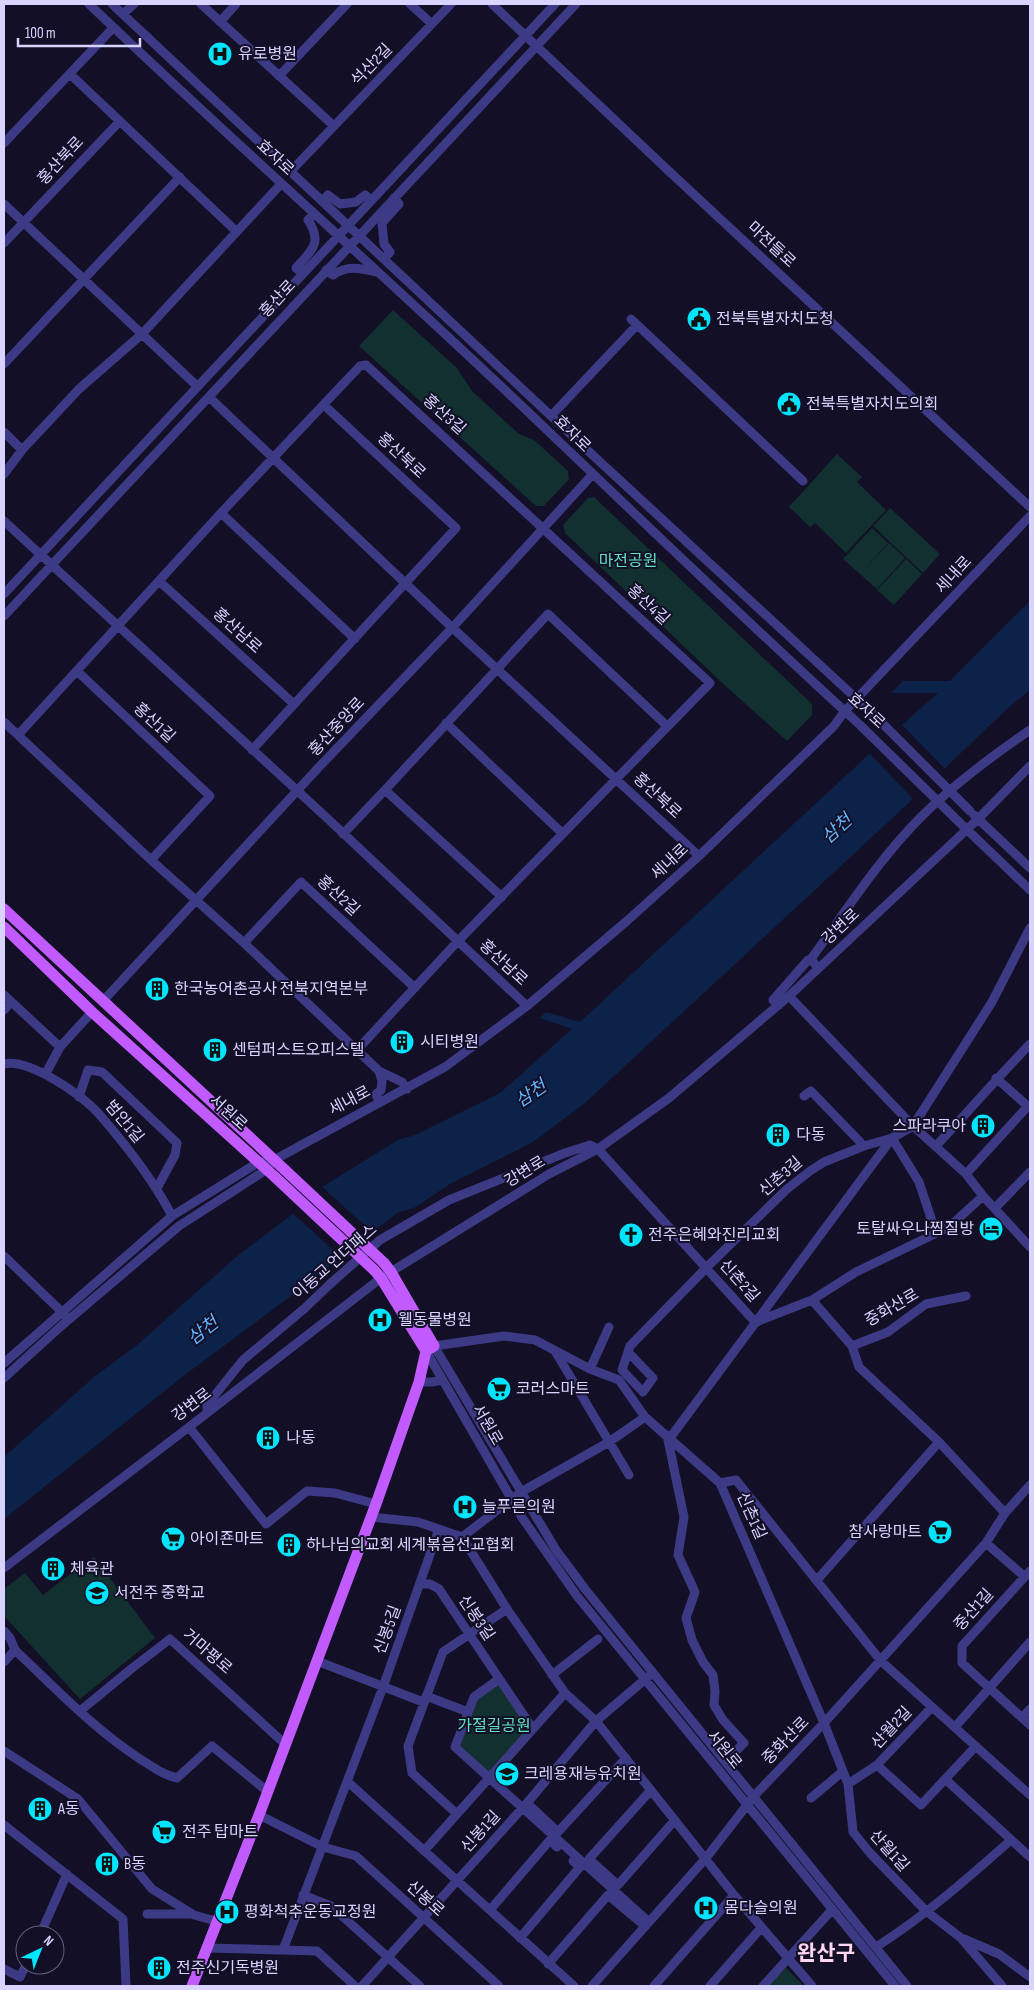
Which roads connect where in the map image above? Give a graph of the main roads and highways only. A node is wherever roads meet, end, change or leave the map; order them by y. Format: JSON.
{"nodes":[{"id":1,"x":4,"y":909,"type":"edge"},
{"id":2,"x":4,"y":927,"type":"edge"},
{"id":3,"x":271,"y":1170,"type":"junction"},
{"id":4,"x":192,"y":1986,"type":"edge"}],
"edges":[{"from":1,"to":3,"type":"main road","name":"서원로"},
{"from":2,"to":3,"type":"main road","name":"서원로"},
{"from":3,"to":4,"type":"main road","name":"서원로","bridge":true}]}
